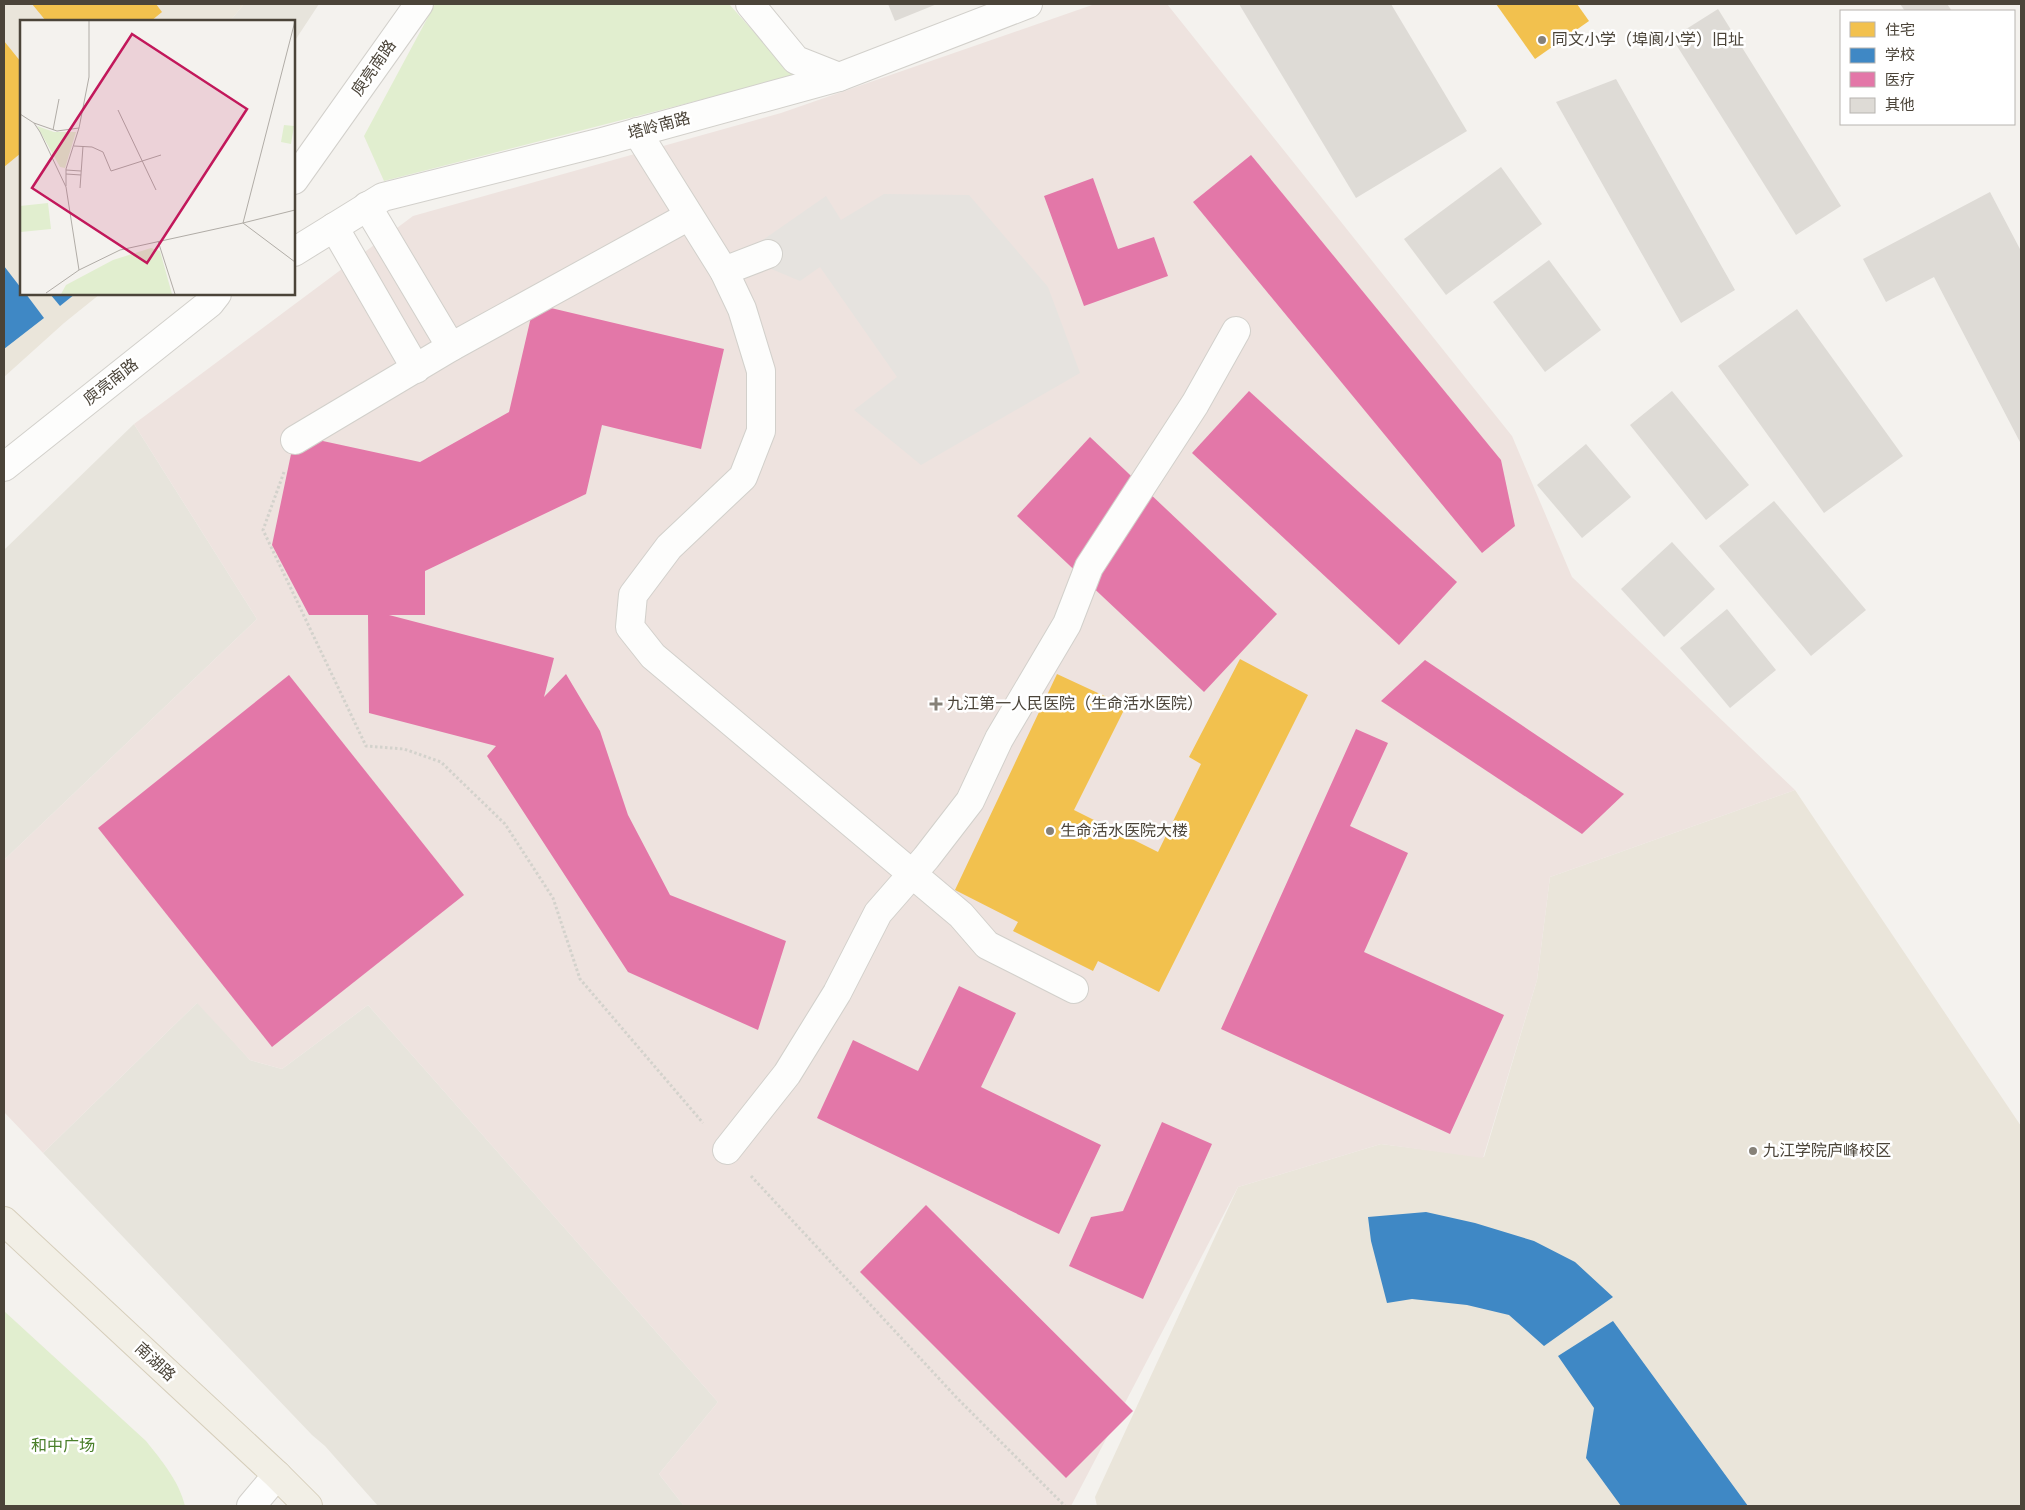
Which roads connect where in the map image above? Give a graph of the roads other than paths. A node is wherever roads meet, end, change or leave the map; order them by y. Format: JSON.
{"nodes":[{"id":1,"x":419,"y":4,"type":"edge"},
{"id":2,"x":750,"y":4,"type":"edge"},
{"id":3,"x":1028,"y":4,"type":"edge"},
{"id":4,"x":839,"y":78,"type":"junction"},
{"id":5,"x":637,"y":132,"type":"junction"},
{"id":6,"x":295,"y":179,"type":"edge"},
{"id":7,"x":367,"y":206,"type":"junction"},
{"id":8,"x":689,"y":216,"type":"junction"},
{"id":9,"x":334,"y":227,"type":"junction"},
{"id":10,"x":295,"y":251,"type":"edge"},
{"id":11,"x":768,"y":254,"type":"dead end"},
{"id":12,"x":724,"y":271,"type":"junction"},
{"id":13,"x":218,"y":297,"type":"edge"},
{"id":14,"x":1236,"y":331,"type":"dead end"},
{"id":15,"x":451,"y":347,"type":"junction"},
{"id":16,"x":416,"y":368,"type":"junction"},
{"id":17,"x":295,"y":440,"type":"road end"},
{"id":18,"x":4,"y":467,"type":"edge"},
{"id":19,"x":912,"y":875,"type":"junction"},
{"id":20,"x":1074,"y":989,"type":"dead end"},
{"id":21,"x":727,"y":1150,"type":"road end"},
{"id":22,"x":4,"y":1221,"type":"edge"},
{"id":23,"x":277,"y":1475,"type":"junction"},
{"id":24,"x":251,"y":1506,"type":"edge"},
{"id":25,"x":308,"y":1506,"type":"edge"}],
"edges":[{"from":1,"to":6,"type":"street","name":"庾亮南路"},
{"from":2,"to":4,"type":"street"},
{"from":3,"to":4,"type":"street","name":"塔岭南路"},
{"from":4,"to":5,"type":"street","name":"塔岭南路"},
{"from":5,"to":7,"type":"street","name":"塔岭南路"},
{"from":5,"to":8,"type":"street"},
{"from":7,"to":9,"type":"street","name":"塔岭南路"},
{"from":7,"to":15,"type":"street"},
{"from":8,"to":12,"type":"street"},
{"from":8,"to":15,"type":"street"},
{"from":9,"to":10,"type":"street","name":"塔岭南路"},
{"from":9,"to":16,"type":"street"},
{"from":11,"to":12,"type":"street"},
{"from":12,"to":19,"type":"street"},
{"from":13,"to":18,"type":"street","name":"庾亮南路"},
{"from":14,"to":19,"type":"street"},
{"from":15,"to":16,"type":"street"},
{"from":16,"to":17,"type":"street"},
{"from":19,"to":20,"type":"street"},
{"from":19,"to":21,"type":"street"},
{"from":22,"to":23,"type":"main road","name":"南湖路"},
{"from":23,"to":24,"type":"street"},
{"from":23,"to":25,"type":"main road","name":"南湖路"}]}
